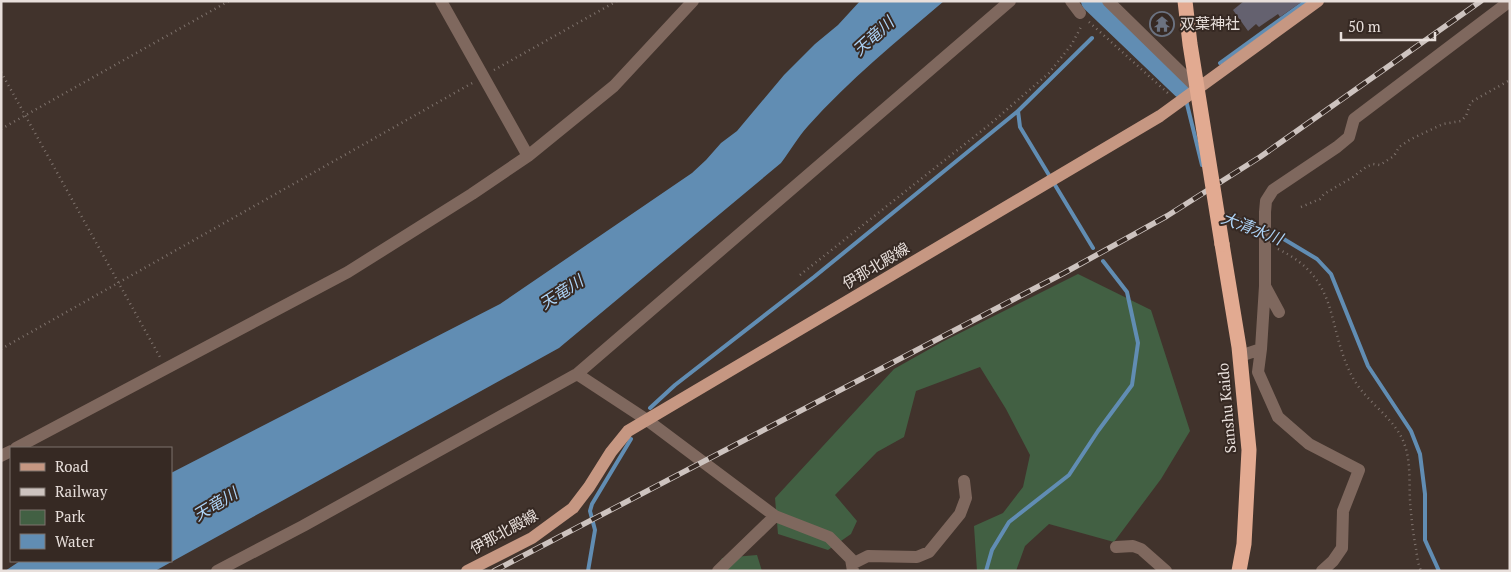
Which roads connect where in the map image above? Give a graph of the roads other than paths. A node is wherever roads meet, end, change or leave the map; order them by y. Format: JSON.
{"nodes":[{"id":1,"x":441,"y":1,"type":"edge"},
{"id":2,"x":693,"y":1,"type":"edge"},
{"id":3,"x":1010,"y":1,"type":"edge"},
{"id":4,"x":1071,"y":1,"type":"edge"},
{"id":5,"x":1108,"y":1,"type":"edge"},
{"id":6,"x":1185,"y":1,"type":"edge"},
{"id":7,"x":1318,"y":1,"type":"edge"},
{"id":8,"x":1510,"y":1,"type":"edge"},
{"id":9,"x":1080,"y":13,"type":"road end"},
{"id":10,"x":1195,"y":90,"type":"junction"},
{"id":11,"x":528,"y":156,"type":"junction"},
{"id":12,"x":1265,"y":286,"type":"junction"},
{"id":13,"x":1279,"y":312,"type":"dead end"},
{"id":14,"x":1261,"y":349,"type":"junction"},
{"id":15,"x":1240,"y":356,"type":"junction"},
{"id":16,"x":577,"y":374,"type":"junction"},
{"id":17,"x":646,"y":420,"type":"junction"},
{"id":18,"x":18,"y":447,"type":"edge"},
{"id":19,"x":964,"y":482,"type":"dead end"},
{"id":20,"x":775,"y":516,"type":"junction"},
{"id":21,"x":1116,"y":547,"type":"dead end"},
{"id":22,"x":853,"y":567,"type":"edge"},
{"id":23,"x":217,"y":571,"type":"edge"},
{"id":24,"x":467,"y":571,"type":"edge"},
{"id":25,"x":718,"y":571,"type":"edge"},
{"id":26,"x":1166,"y":571,"type":"edge"},
{"id":27,"x":1239,"y":571,"type":"edge"},
{"id":28,"x":1322,"y":571,"type":"edge"}],
"edges":[{"from":1,"to":11,"type":"street"},
{"from":2,"to":11,"type":"street"},
{"from":3,"to":16,"type":"street"},
{"from":4,"to":9,"type":"street"},
{"from":5,"to":10,"type":"street"},
{"from":6,"to":15,"type":"highway","name":"Sanshu Kaido","bridge":true},
{"from":7,"to":10,"type":"main road","name":"伊那北殿線"},
{"from":8,"to":12,"type":"street"},
{"from":10,"to":17,"type":"main road","name":"伊那北殿線"},
{"from":11,"to":18,"type":"street"},
{"from":12,"to":13,"type":"street"},
{"from":12,"to":14,"type":"street"},
{"from":14,"to":15,"type":"street"},
{"from":14,"to":28,"type":"street"},
{"from":15,"to":27,"type":"highway","name":"Sanshu Kaido"},
{"from":16,"to":17,"type":"street"},
{"from":16,"to":23,"type":"street"},
{"from":17,"to":20,"type":"street"},
{"from":17,"to":24,"type":"main road","name":"伊那北殿線"},
{"from":19,"to":22,"type":"street"},
{"from":20,"to":22,"type":"street"},
{"from":20,"to":25,"type":"street"},
{"from":21,"to":26,"type":"street"}]}
